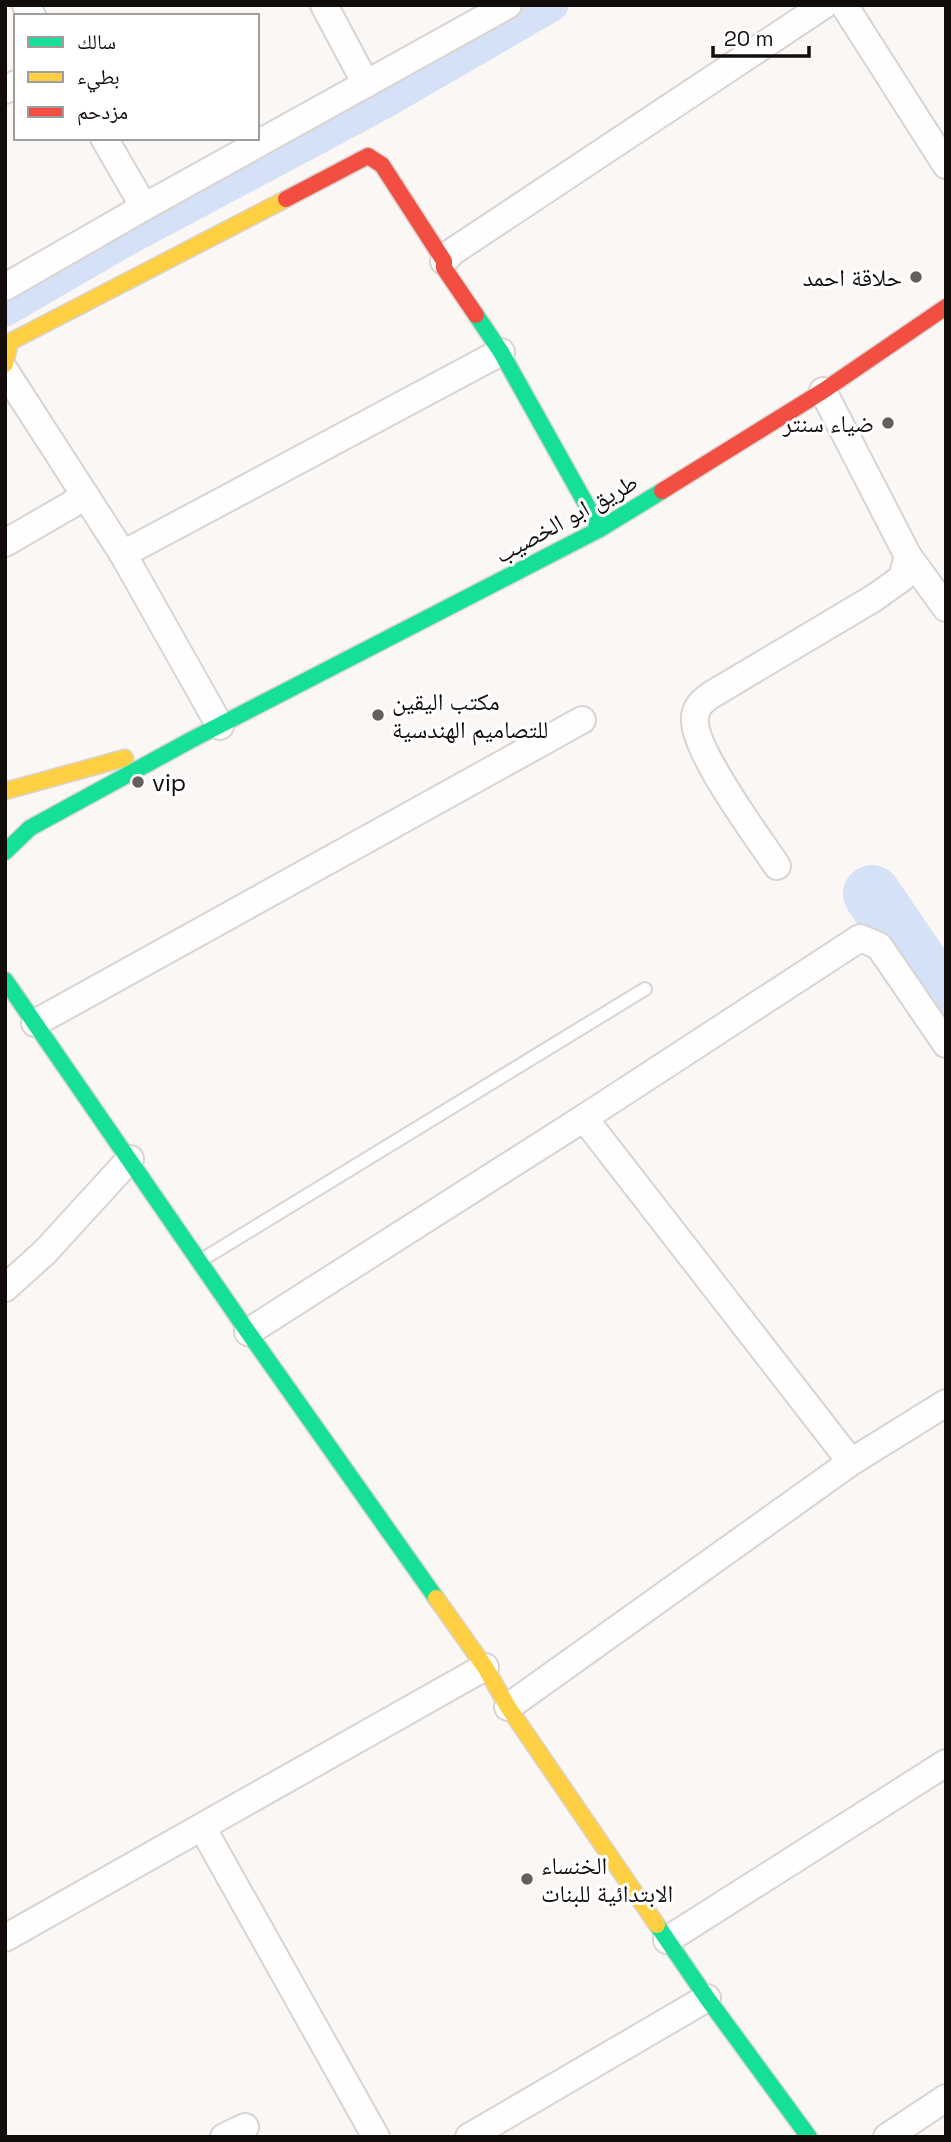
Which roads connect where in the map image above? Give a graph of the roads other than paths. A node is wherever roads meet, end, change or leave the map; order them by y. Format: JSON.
{"nodes":[{"id":1,"x":324,"y":5,"type":"edge"},
{"id":2,"x":508,"y":5,"type":"edge"},
{"id":3,"x":824,"y":5,"type":"edge"},
{"id":4,"x":844,"y":5,"type":"edge"},
{"id":5,"x":474,"y":13,"type":"edge"},
{"id":6,"x":366,"y":84,"type":"junction"},
{"id":7,"x":105,"y":140,"type":"edge"},
{"id":8,"x":946,"y":165,"type":"edge"},
{"id":9,"x":144,"y":206,"type":"junction"},
{"id":10,"x":444,"y":261,"type":"junction"},
{"id":11,"x":5,"y":287,"type":"edge"},
{"id":12,"x":946,"y":307,"type":"edge"},
{"id":13,"x":502,"y":352,"type":"junction"},
{"id":14,"x":5,"y":364,"type":"edge"},
{"id":15,"x":5,"y":371,"type":"edge"},
{"id":16,"x":823,"y":391,"type":"junction"},
{"id":17,"x":86,"y":496,"type":"junction"},
{"id":18,"x":600,"y":529,"type":"junction"},
{"id":19,"x":5,"y":543,"type":"edge"},
{"id":20,"x":124,"y":554,"type":"junction"},
{"id":21,"x":908,"y":556,"type":"junction"},
{"id":22,"x":946,"y":608,"type":"edge"},
{"id":23,"x":582,"y":720,"type":"dead end"},
{"id":24,"x":220,"y":726,"type":"junction"},
{"id":25,"x":191,"y":740,"type":"junction"},
{"id":26,"x":5,"y":791,"type":"edge"},
{"id":27,"x":5,"y":852,"type":"edge"},
{"id":28,"x":777,"y":866,"type":"dead end"},
{"id":29,"x":5,"y":980,"type":"edge"},
{"id":30,"x":645,"y":989,"type":"dead end"},
{"id":31,"x":36,"y":1023,"type":"junction"},
{"id":32,"x":946,"y":1044,"type":"edge"},
{"id":33,"x":584,"y":1118,"type":"junction"},
{"id":34,"x":130,"y":1158,"type":"junction"},
{"id":35,"x":199,"y":1261,"type":"junction"},
{"id":36,"x":5,"y":1288,"type":"edge"},
{"id":37,"x":248,"y":1332,"type":"junction"},
{"id":38,"x":946,"y":1403,"type":"edge"},
{"id":39,"x":851,"y":1462,"type":"junction"},
{"id":40,"x":485,"y":1667,"type":"junction"},
{"id":41,"x":508,"y":1707,"type":"junction"},
{"id":42,"x":946,"y":1763,"type":"edge"},
{"id":43,"x":202,"y":1827,"type":"junction"},
{"id":44,"x":5,"y":1938,"type":"edge"},
{"id":45,"x":667,"y":1940,"type":"junction"},
{"id":46,"x":707,"y":1998,"type":"junction"},
{"id":47,"x":946,"y":2098,"type":"edge"},
{"id":48,"x":376,"y":2137,"type":"edge"},
{"id":49,"x":469,"y":2137,"type":"edge"},
{"id":50,"x":809,"y":2137,"type":"edge"},
{"id":51,"x":887,"y":2137,"type":"edge"}],
"edges":[{"from":1,"to":6,"type":"street"},
{"from":2,"to":5,"type":"street"},
{"from":3,"to":10,"type":"street"},
{"from":4,"to":8,"type":"street"},
{"from":5,"to":6,"type":"street"},
{"from":6,"to":9,"type":"street"},
{"from":7,"to":9,"type":"street"},
{"from":9,"to":11,"type":"street"},
{"from":10,"to":13,"type":"street"},
{"from":10,"to":14,"type":"street"},
{"from":12,"to":16,"type":"street","name":"طريق ابو الخصيب"},
{"from":13,"to":18,"type":"street"},
{"from":13,"to":20,"type":"street"},
{"from":15,"to":17,"type":"street"},
{"from":16,"to":18,"type":"street","name":"طريق ابو الخصيب"},
{"from":16,"to":21,"type":"street"},
{"from":17,"to":19,"type":"street"},
{"from":17,"to":20,"type":"street"},
{"from":18,"to":24,"type":"street","name":"طريق ابو الخصيب"},
{"from":20,"to":24,"type":"street"},
{"from":21,"to":22,"type":"street"},
{"from":21,"to":28,"type":"street"},
{"from":23,"to":31,"type":"street"},
{"from":24,"to":25,"type":"street","name":"طريق ابو الخصيب"},
{"from":25,"to":26,"type":"street","name":"طريق ابو الخصيب"},
{"from":25,"to":27,"type":"street","name":"طريق ابو الخصيب"},
{"from":29,"to":31,"type":"street"},
{"from":30,"to":35,"type":"lane"},
{"from":31,"to":34,"type":"street"},
{"from":32,"to":33,"type":"street"},
{"from":33,"to":37,"type":"street"},
{"from":33,"to":39,"type":"street"},
{"from":34,"to":35,"type":"street"},
{"from":34,"to":36,"type":"street"},
{"from":35,"to":37,"type":"street"},
{"from":37,"to":40,"type":"street"},
{"from":38,"to":39,"type":"street"},
{"from":39,"to":41,"type":"street"},
{"from":40,"to":41,"type":"street"},
{"from":40,"to":43,"type":"street"},
{"from":41,"to":45,"type":"street"},
{"from":42,"to":45,"type":"street"},
{"from":43,"to":44,"type":"street"},
{"from":43,"to":48,"type":"street"},
{"from":45,"to":46,"type":"street"},
{"from":46,"to":49,"type":"street"},
{"from":46,"to":50,"type":"street"},
{"from":47,"to":51,"type":"street"}]}
